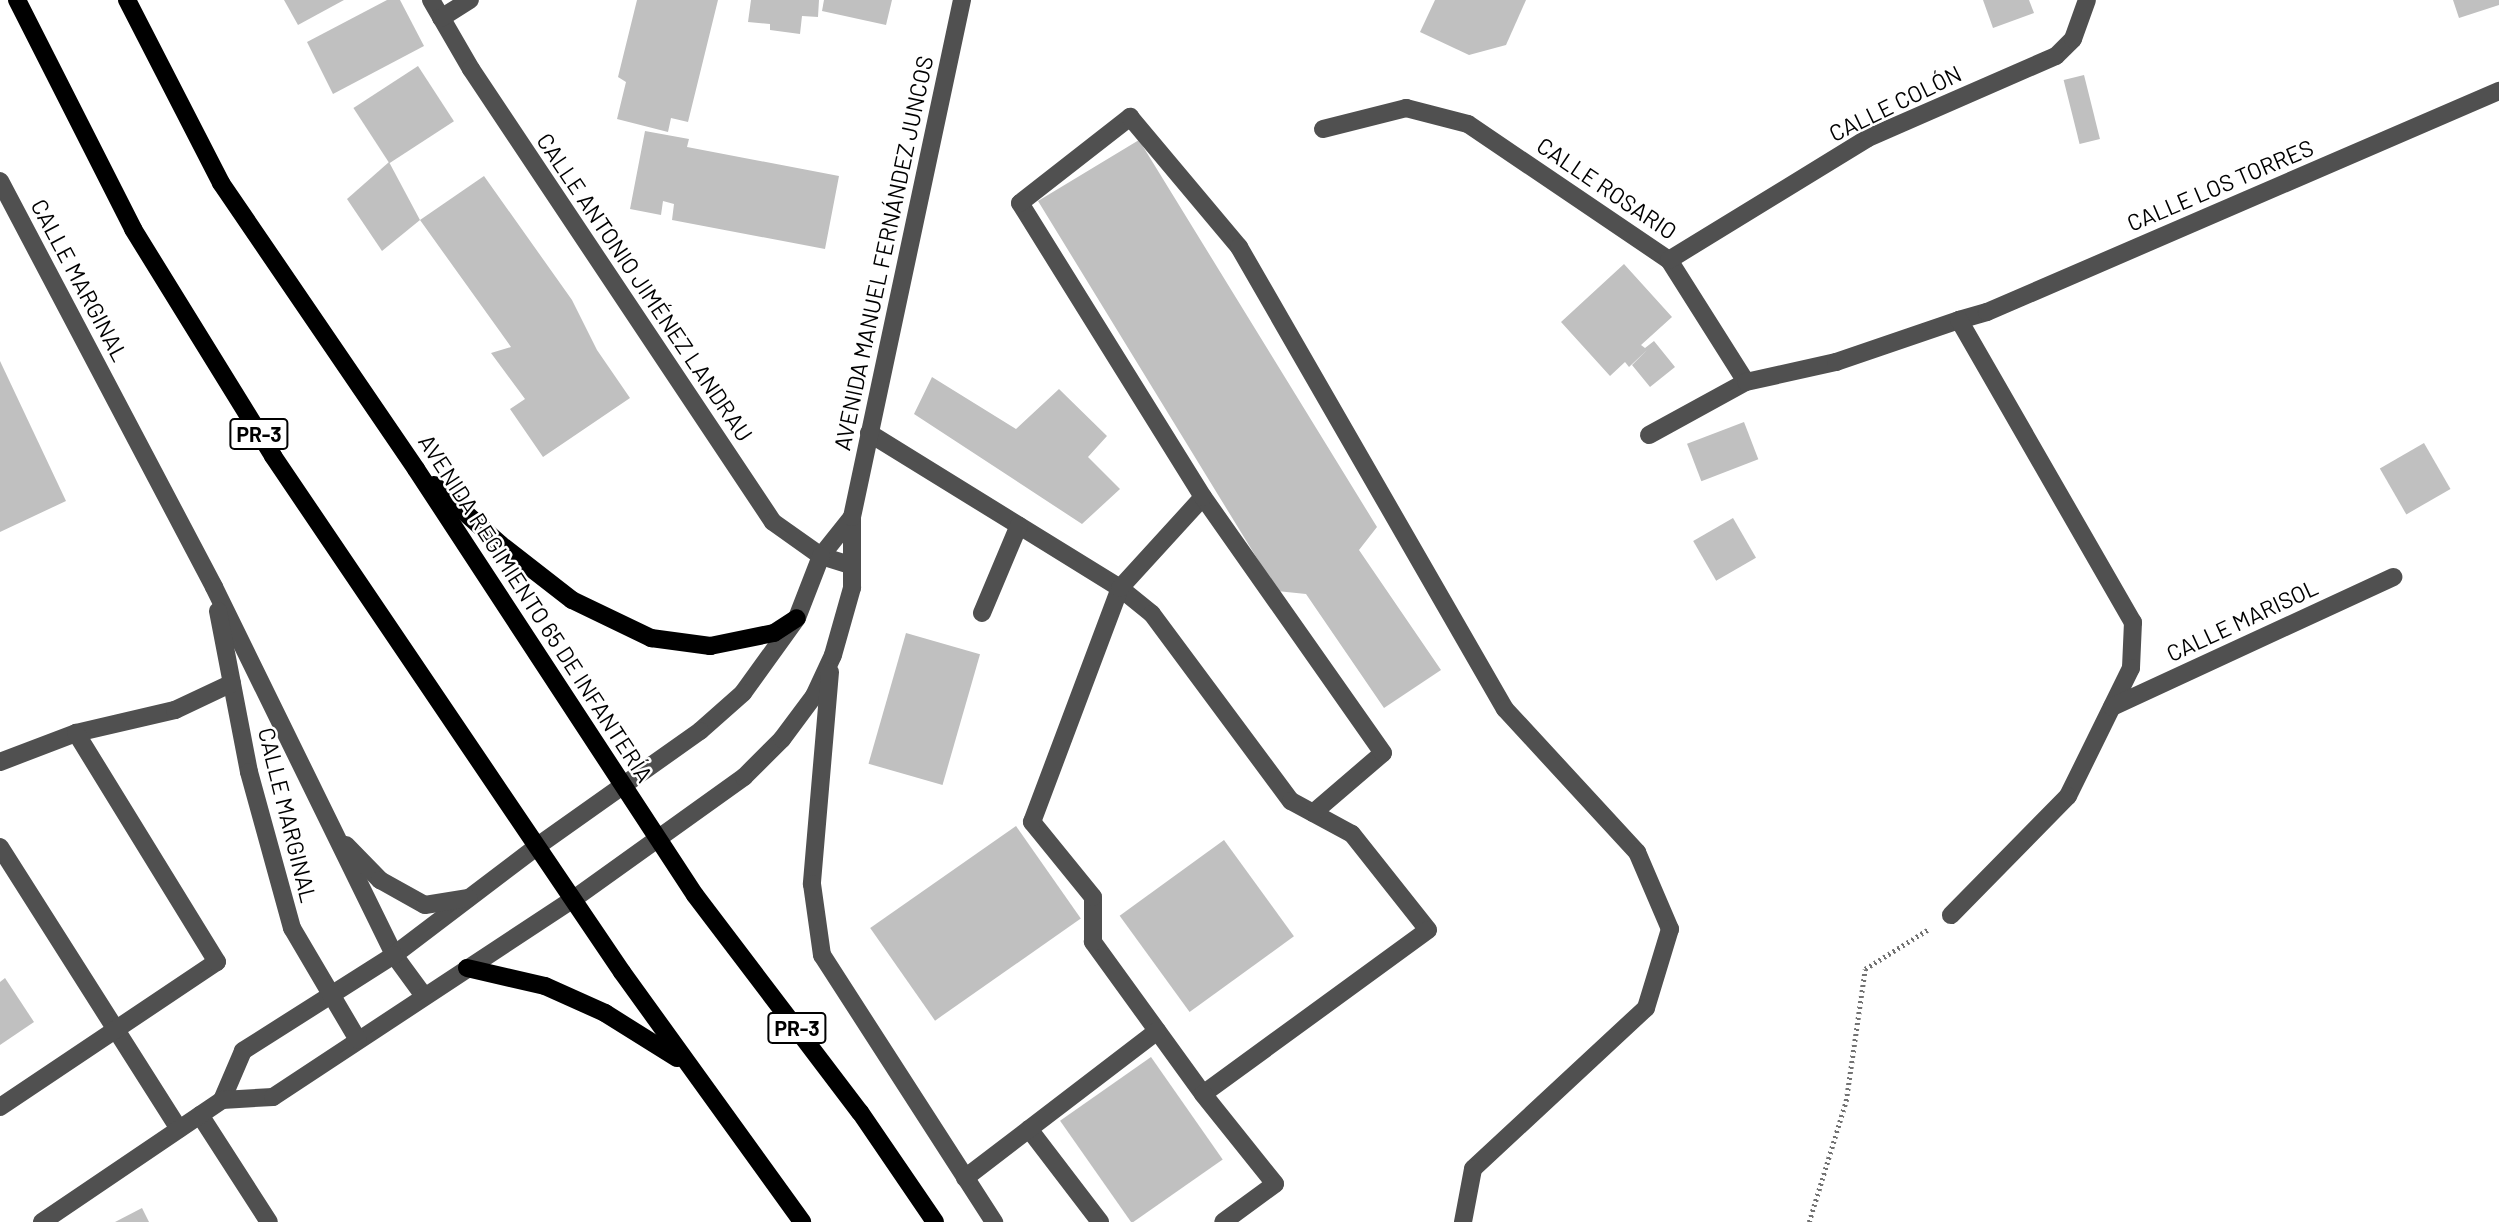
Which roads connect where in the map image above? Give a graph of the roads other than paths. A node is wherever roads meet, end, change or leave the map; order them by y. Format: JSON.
{"nodes":[{"id":1,"x":17,"y":0,"type":"edge"},
{"id":2,"x":127,"y":0,"type":"edge"},
{"id":3,"x":431,"y":0,"type":"edge"},
{"id":4,"x":470,"y":0,"type":"edge"},
{"id":5,"x":962,"y":0,"type":"edge"},
{"id":6,"x":2087,"y":0,"type":"edge"},
{"id":7,"x":441,"y":18,"type":"junction"},
{"id":8,"x":2499,"y":91,"type":"edge"},
{"id":9,"x":1322,"y":129,"type":"dead end"},
{"id":10,"x":0,"y":181,"type":"edge"},
{"id":11,"x":1669,"y":260,"type":"junction"},
{"id":12,"x":1959,"y":320,"type":"junction"},
{"id":13,"x":1746,"y":382,"type":"junction"},
{"id":14,"x":870,"y":433,"type":"junction"},
{"id":15,"x":1649,"y":435,"type":"dead end"},
{"id":16,"x":416,"y":469,"type":"junction"},
{"id":17,"x":1203,"y":497,"type":"junction"},
{"id":18,"x":852,"y":517,"type":"junction"},
{"id":19,"x":1019,"y":525,"type":"junction"},
{"id":20,"x":821,"y":556,"type":"junction"},
{"id":21,"x":851,"y":565,"type":"junction"},
{"id":22,"x":2393,"y":577,"type":"dead end"},
{"id":23,"x":214,"y":587,"type":"junction"},
{"id":24,"x":1120,"y":588,"type":"junction"},
{"id":25,"x":982,"y":613,"type":"dead end"},
{"id":26,"x":797,"y":618,"type":"junction"},
{"id":27,"x":832,"y":655,"type":"junction"},
{"id":28,"x":232,"y":683,"type":"junction"},
{"id":29,"x":2112,"y":707,"type":"junction"},
{"id":30,"x":76,"y":733,"type":"junction"},
{"id":31,"x":0,"y":762,"type":"edge"},
{"id":32,"x":623,"y":784,"type":"junction"},
{"id":33,"x":1313,"y":813,"type":"junction"},
{"id":34,"x":334,"y":833,"type":"junction"},
{"id":35,"x":657,"y":836,"type":"junction"},
{"id":36,"x":539,"y":845,"type":"junction"},
{"id":37,"x":0,"y":847,"type":"edge"},
{"id":38,"x":471,"y":897,"type":"junction"},
{"id":39,"x":575,"y":898,"type":"junction"},
{"id":40,"x":1951,"y":915,"type":"road end"},
{"id":41,"x":394,"y":955,"type":"junction"},
{"id":42,"x":467,"y":968,"type":"junction"},
{"id":43,"x":330,"y":995,"type":"junction"},
{"id":44,"x":424,"y":996,"type":"junction"},
{"id":45,"x":117,"y":1031,"type":"junction"},
{"id":46,"x":1157,"y":1031,"type":"junction"},
{"id":47,"x":358,"y":1040,"type":"junction"},
{"id":48,"x":690,"y":1066,"type":"junction"},
{"id":49,"x":1203,"y":1094,"type":"junction"},
{"id":50,"x":222,"y":1100,"type":"junction"},
{"id":51,"x":0,"y":1107,"type":"edge"},
{"id":52,"x":200,"y":1115,"type":"junction"},
{"id":53,"x":179,"y":1129,"type":"junction"},
{"id":54,"x":1030,"y":1129,"type":"junction"},
{"id":55,"x":965,"y":1178,"type":"junction"},
{"id":56,"x":41,"y":1222,"type":"edge"},
{"id":57,"x":269,"y":1222,"type":"edge"},
{"id":58,"x":802,"y":1222,"type":"edge"},
{"id":59,"x":935,"y":1222,"type":"edge"},
{"id":60,"x":993,"y":1222,"type":"edge"},
{"id":61,"x":1100,"y":1222,"type":"edge"},
{"id":62,"x":1223,"y":1222,"type":"edge"},
{"id":63,"x":1463,"y":1222,"type":"edge"}],
"edges":[{"from":1,"to":36,"type":"main road","number":"PR-3"},
{"from":2,"to":16,"type":"main road","name":"AVENIDA REGIMIENTO 65 DE INFANTERÍA","number":"PR-3"},
{"from":3,"to":7,"type":"street","name":"CALLE ANTONIO JIMÉNEZ LANDRAU"},
{"from":4,"to":7,"type":"street"},
{"from":5,"to":14,"type":"street","name":"AVENIDA MANUEL FERNÁNDEZ JUNCOS"},
{"from":6,"to":11,"type":"street","name":"CALLE COLÓN"},
{"from":7,"to":20,"type":"street","name":"CALLE ANTONIO JIMÉNEZ LANDRAU"},
{"from":8,"to":12,"type":"street","name":"CALLE LOS TORRES"},
{"from":9,"to":11,"type":"street","name":"CALLE ROSARIO"},
{"from":10,"to":23,"type":"street","name":"CALLE MARGINAL"},
{"from":11,"to":13,"type":"street","name":"CALLE ROSARIO"},
{"from":12,"to":13,"type":"street","name":"CALLE LOS TORRES"},
{"from":12,"to":29,"type":"street"},
{"from":13,"to":15,"type":"street"},
{"from":14,"to":18,"type":"street","name":"AVENIDA MANUEL FERNÁNDEZ JUNCOS"},
{"from":14,"to":19,"type":"street"},
{"from":16,"to":26,"type":"main road"},
{"from":16,"to":32,"type":"main road","name":"AVENIDA REGIMIENTO 65 DE INFANTERÍA","number":"PR-3"},
{"from":17,"to":24,"type":"street"},
{"from":17,"to":33,"type":"street"},
{"from":17,"to":63,"type":"street"},
{"from":18,"to":20,"type":"street","name":"AVENIDA MANUEL FERNÁNDEZ JUNCOS"},
{"from":18,"to":21,"type":"street","name":"AVENIDA MANUEL FERNÁNDEZ JUNCOS"},
{"from":19,"to":24,"type":"street"},
{"from":19,"to":25,"type":"street"},
{"from":20,"to":21,"type":"street","name":"CALLE ANTONIO JIMÉNEZ LANDRAU"},
{"from":20,"to":26,"type":"street","name":"AVENIDA MANUEL FERNÁNDEZ JUNCOS"},
{"from":21,"to":27,"type":"street","name":"AVENIDA MANUEL FERNÁNDEZ JUNCOS"},
{"from":22,"to":29,"type":"street","name":"CALLE MARISOL"},
{"from":23,"to":28,"type":"street","name":"CALLE MARGINAL"},
{"from":23,"to":34,"type":"street","name":"CALLE MARGINAL"},
{"from":24,"to":33,"type":"street"},
{"from":24,"to":46,"type":"street"},
{"from":26,"to":32,"type":"street","name":"AVENIDA MANUEL FERNÁNDEZ JUNCOS"},
{"from":27,"to":35,"type":"street","name":"AVENIDA MANUEL FERNÁNDEZ JUNCOS"},
{"from":27,"to":55,"type":"street"},
{"from":28,"to":30,"type":"street"},
{"from":28,"to":43,"type":"street","name":"CALLE MARGINAL"},
{"from":29,"to":40,"type":"street"},
{"from":30,"to":31,"type":"street"},
{"from":30,"to":45,"type":"street"},
{"from":32,"to":35,"type":"main road","name":"AVENIDA REGIMIENTO 65 DE INFANTERÍA","number":"PR-3"},
{"from":32,"to":36,"type":"street","name":"AVENIDA MANUEL FERNÁNDEZ JUNCOS"},
{"from":33,"to":49,"type":"street"},
{"from":34,"to":38,"type":"street"},
{"from":34,"to":41,"type":"street","name":"CALLE MARGINAL"},
{"from":35,"to":39,"type":"street","name":"AVENIDA MANUEL FERNÁNDEZ JUNCOS"},
{"from":35,"to":59,"type":"main road","name":"AVENIDA REGIMIENTO 65 DE INFANTERÍA","number":"PR-3"},
{"from":36,"to":38,"type":"street","name":"AVENIDA MANUEL FERNÁNDEZ JUNCOS"},
{"from":36,"to":39,"type":"main road","number":"PR-3"},
{"from":37,"to":45,"type":"street"},
{"from":38,"to":41,"type":"street","name":"AVENIDA MANUEL FERNÁNDEZ JUNCOS"},
{"from":39,"to":42,"type":"street","name":"AVENIDA MANUEL FERNÁNDEZ JUNCOS"},
{"from":39,"to":48,"type":"main road","number":"PR-3"},
{"from":41,"to":43,"type":"street","name":"AVENIDA MANUEL FERNÁNDEZ JUNCOS"},
{"from":41,"to":44,"type":"street","name":"CALLE MARGINAL"},
{"from":42,"to":44,"type":"street","name":"AVENIDA MANUEL FERNÁNDEZ JUNCOS"},
{"from":42,"to":48,"type":"main road"},
{"from":43,"to":47,"type":"street","name":"CALLE MARGINAL"},
{"from":43,"to":50,"type":"street","name":"AVENIDA MANUEL FERNÁNDEZ JUNCOS"},
{"from":44,"to":47,"type":"street","name":"AVENIDA MANUEL FERNÁNDEZ JUNCOS"},
{"from":45,"to":51,"type":"street"},
{"from":45,"to":53,"type":"street"},
{"from":46,"to":49,"type":"street"},
{"from":46,"to":54,"type":"street"},
{"from":47,"to":50,"type":"street","name":"AVENIDA MANUEL FERNÁNDEZ JUNCOS"},
{"from":48,"to":58,"type":"main road","number":"PR-3"},
{"from":49,"to":62,"type":"street"},
{"from":50,"to":52,"type":"street"},
{"from":52,"to":53,"type":"street"},
{"from":52,"to":57,"type":"street"},
{"from":53,"to":56,"type":"street"},
{"from":54,"to":55,"type":"street"},
{"from":54,"to":61,"type":"street"},
{"from":55,"to":60,"type":"street"}]}
